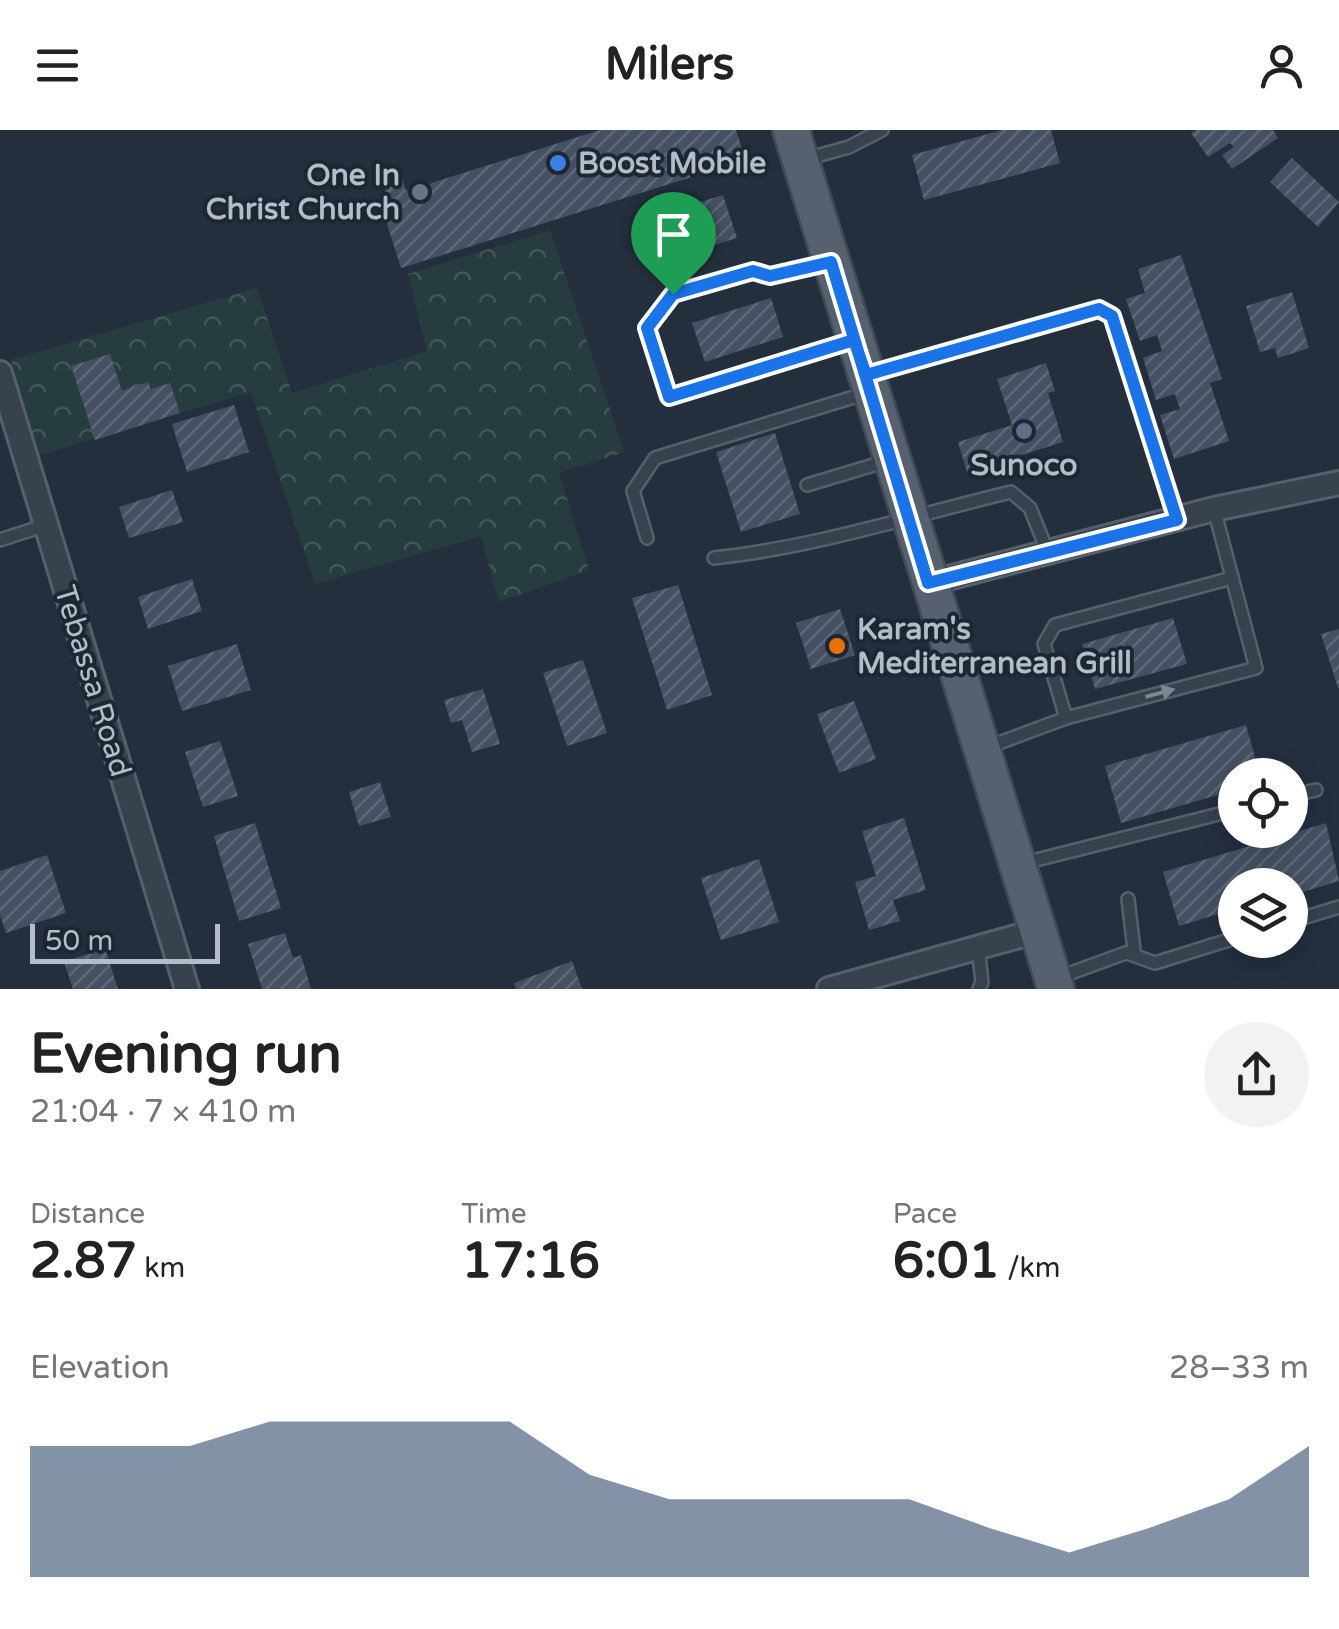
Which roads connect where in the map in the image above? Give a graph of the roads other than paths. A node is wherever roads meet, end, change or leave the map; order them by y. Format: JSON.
{"nodes":[{"id":1,"x":844,"y":130,"type":"edge"},
{"id":2,"x":882,"y":130,"type":"edge"},
{"id":3,"x":795,"y":145,"type":"edge"},
{"id":4,"x":849,"y":147,"type":"junction"},
{"id":5,"x":831,"y":262,"type":"junction"},
{"id":6,"x":854,"y":340,"type":"junction"},
{"id":7,"x":0,"y":374,"type":"edge"},
{"id":8,"x":868,"y":383,"type":"junction"},
{"id":9,"x":891,"y":460,"type":"junction"},
{"id":10,"x":1339,"y":483,"type":"edge"},
{"id":11,"x":807,"y":485,"type":"dead end"},
{"id":12,"x":1214,"y":509,"type":"junction"},
{"id":13,"x":908,"y":517,"type":"junction"},
{"id":14,"x":1177,"y":520,"type":"junction"},
{"id":15,"x":46,"y":525,"type":"junction"},
{"id":16,"x":647,"y":538,"type":"dead end"},
{"id":17,"x":0,"y":540,"type":"edge"},
{"id":18,"x":1048,"y":554,"type":"junction"},
{"id":19,"x":714,"y":558,"type":"dead end"},
{"id":20,"x":1232,"y":578,"type":"junction"},
{"id":21,"x":928,"y":583,"type":"junction"},
{"id":22,"x":1066,"y":718,"type":"junction"},
{"id":23,"x":980,"y":750,"type":"junction"},
{"id":24,"x":1316,"y":790,"type":"dead end"},
{"id":25,"x":1308,"y":792,"type":"edge"},
{"id":26,"x":1218,"y":814,"type":"edge"},
{"id":27,"x":1015,"y":866,"type":"junction"},
{"id":28,"x":1128,"y":899,"type":"dead end"},
{"id":29,"x":1339,"y":906,"type":"edge"},
{"id":30,"x":1308,"y":916,"type":"edge"},
{"id":31,"x":1036,"y":931,"type":"junction"},
{"id":32,"x":1218,"y":943,"type":"edge"},
{"id":33,"x":978,"y":947,"type":"junction"},
{"id":34,"x":1130,"y":954,"type":"junction"},
{"id":35,"x":1054,"y":984,"type":"edge"},
{"id":36,"x":186,"y":989,"type":"edge"},
{"id":37,"x":829,"y":989,"type":"edge"},
{"id":38,"x":979,"y":989,"type":"edge"}],
"edges":[{"from":1,"to":4,"type":"lane"},
{"from":2,"to":4,"type":"lane"},
{"from":3,"to":4,"type":"lane"},
{"from":3,"to":5,"type":"main road"},
{"from":5,"to":6,"type":"main road"},
{"from":5,"to":6,"type":"lane"},
{"from":6,"to":8,"type":"main road"},
{"from":7,"to":15,"type":"street","name":"Tebassa Road"},
{"from":8,"to":9,"type":"main road"},
{"from":8,"to":14,"type":"lane"},
{"from":8,"to":16,"type":"lane"},
{"from":9,"to":11,"type":"lane"},
{"from":9,"to":13,"type":"main road"},
{"from":10,"to":12,"type":"street"},
{"from":12,"to":14,"type":"street"},
{"from":12,"to":20,"type":"lane"},
{"from":13,"to":18,"type":"lane"},
{"from":13,"to":19,"type":"lane"},
{"from":13,"to":21,"type":"main road"},
{"from":14,"to":18,"type":"street"},
{"from":15,"to":17,"type":"lane"},
{"from":15,"to":36,"type":"street","name":"Tebassa Road"},
{"from":18,"to":21,"type":"street"},
{"from":20,"to":22,"type":"lane"},
{"from":22,"to":20,"type":"lane","one_way":true},
{"from":21,"to":23,"type":"main road"},
{"from":22,"to":23,"type":"lane"},
{"from":23,"to":27,"type":"main road"},
{"from":24,"to":25,"type":"lane"},
{"from":26,"to":27,"type":"lane"},
{"from":27,"to":31,"type":"main road"},
{"from":28,"to":34,"type":"lane"},
{"from":29,"to":30,"type":"lane"},
{"from":31,"to":33,"type":"street"},
{"from":31,"to":35,"type":"main road"},
{"from":32,"to":34,"type":"lane"},
{"from":33,"to":37,"type":"street"},
{"from":33,"to":38,"type":"lane"},
{"from":34,"to":35,"type":"lane"}]}
